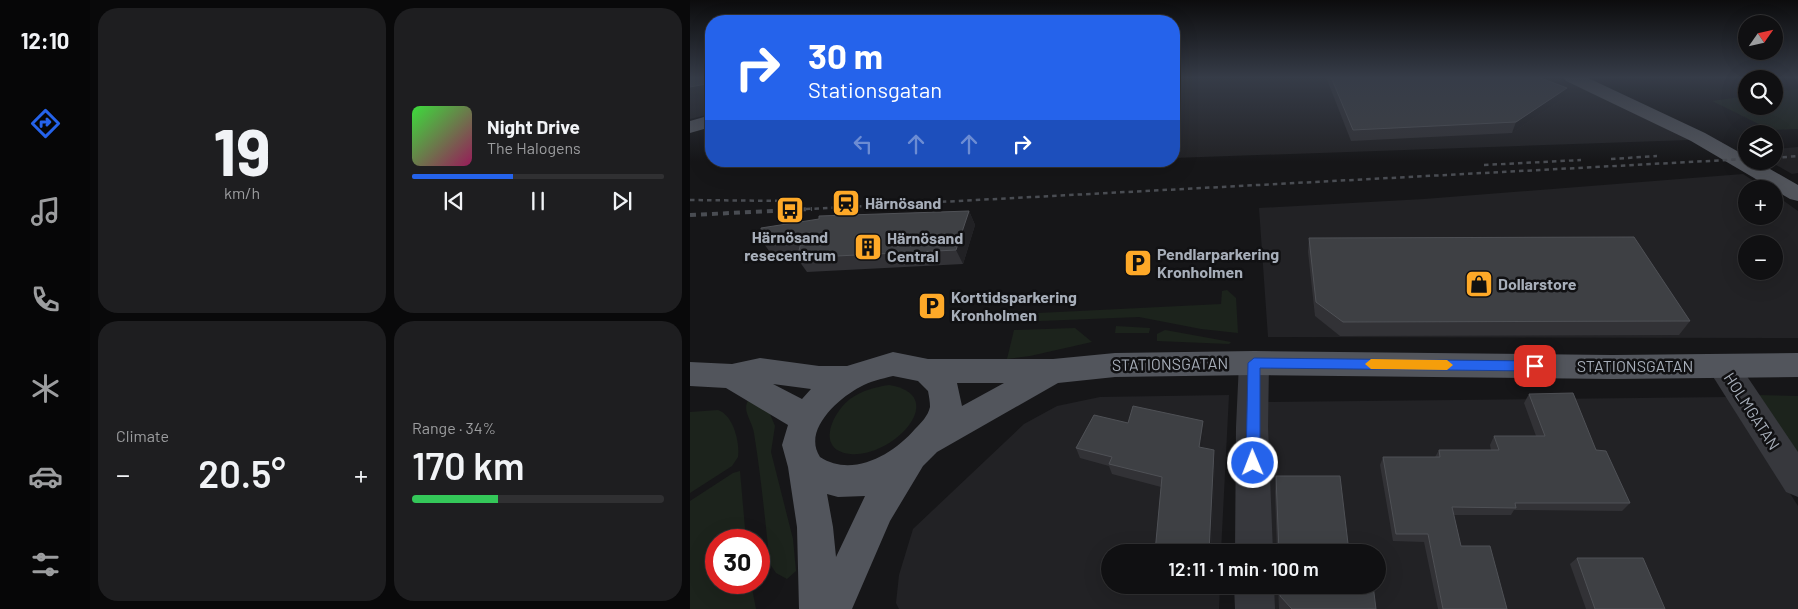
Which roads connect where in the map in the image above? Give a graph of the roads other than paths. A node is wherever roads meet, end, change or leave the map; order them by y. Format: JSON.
{"nodes":[{"id":1,"x":1632,"y":105,"type":"edge"},
{"id":2,"x":705,"y":123,"type":"edge"},
{"id":3,"x":690,"y":127,"type":"edge"},
{"id":4,"x":1798,"y":194,"type":"edge"},
{"id":5,"x":1254,"y":363,"type":"junction"},
{"id":6,"x":1798,"y":365,"type":"edge"},
{"id":7,"x":1723,"y":366,"type":"junction"},
{"id":8,"x":929,"y":371,"type":"junction"},
{"id":9,"x":1053,"y":371,"type":"junction"},
{"id":10,"x":690,"y":374,"type":"edge"},
{"id":11,"x":732,"y":376,"type":"junction"},
{"id":12,"x":848,"y":378,"type":"junction"},
{"id":13,"x":805,"y":420,"type":"junction"},
{"id":14,"x":920,"y":449,"type":"junction"},
{"id":15,"x":805,"y":467,"type":"junction"},
{"id":16,"x":1798,"y":481,"type":"edge"},
{"id":17,"x":1254,"y":544,"type":"edge"},
{"id":18,"x":1254,"y":594,"type":"edge"},
{"id":19,"x":819,"y":609,"type":"edge"},
{"id":20,"x":832,"y":609,"type":"edge"},
{"id":21,"x":1255,"y":609,"type":"edge"}],
"edges":[{"from":1,"to":4,"type":"main road"},
{"from":2,"to":3,"type":"main road"},
{"from":5,"to":7,"type":"main road","name":"STATIONSGATAN"},
{"from":5,"to":9,"type":"main road","name":"STATIONSGATAN"},
{"from":5,"to":17,"type":"street"},
{"from":6,"to":7,"type":"main road","name":"STATIONSGATAN"},
{"from":7,"to":16,"type":"street","name":"HOLMGATAN"},
{"from":8,"to":9,"type":"main road","name":"STATIONSGATAN"},
{"from":8,"to":12,"type":"main road"},
{"from":8,"to":14,"type":"main road"},
{"from":9,"to":14,"type":"main road","name":"STATIONSGATAN"},
{"from":10,"to":11,"type":"main road"},
{"from":11,"to":12,"type":"main road"},
{"from":11,"to":13,"type":"main road"},
{"from":12,"to":13,"type":"main road"},
{"from":13,"to":15,"type":"main road"},
{"from":14,"to":15,"type":"main road"},
{"from":14,"to":20,"type":"main road"},
{"from":15,"to":19,"type":"main road"},
{"from":18,"to":21,"type":"street"}]}
